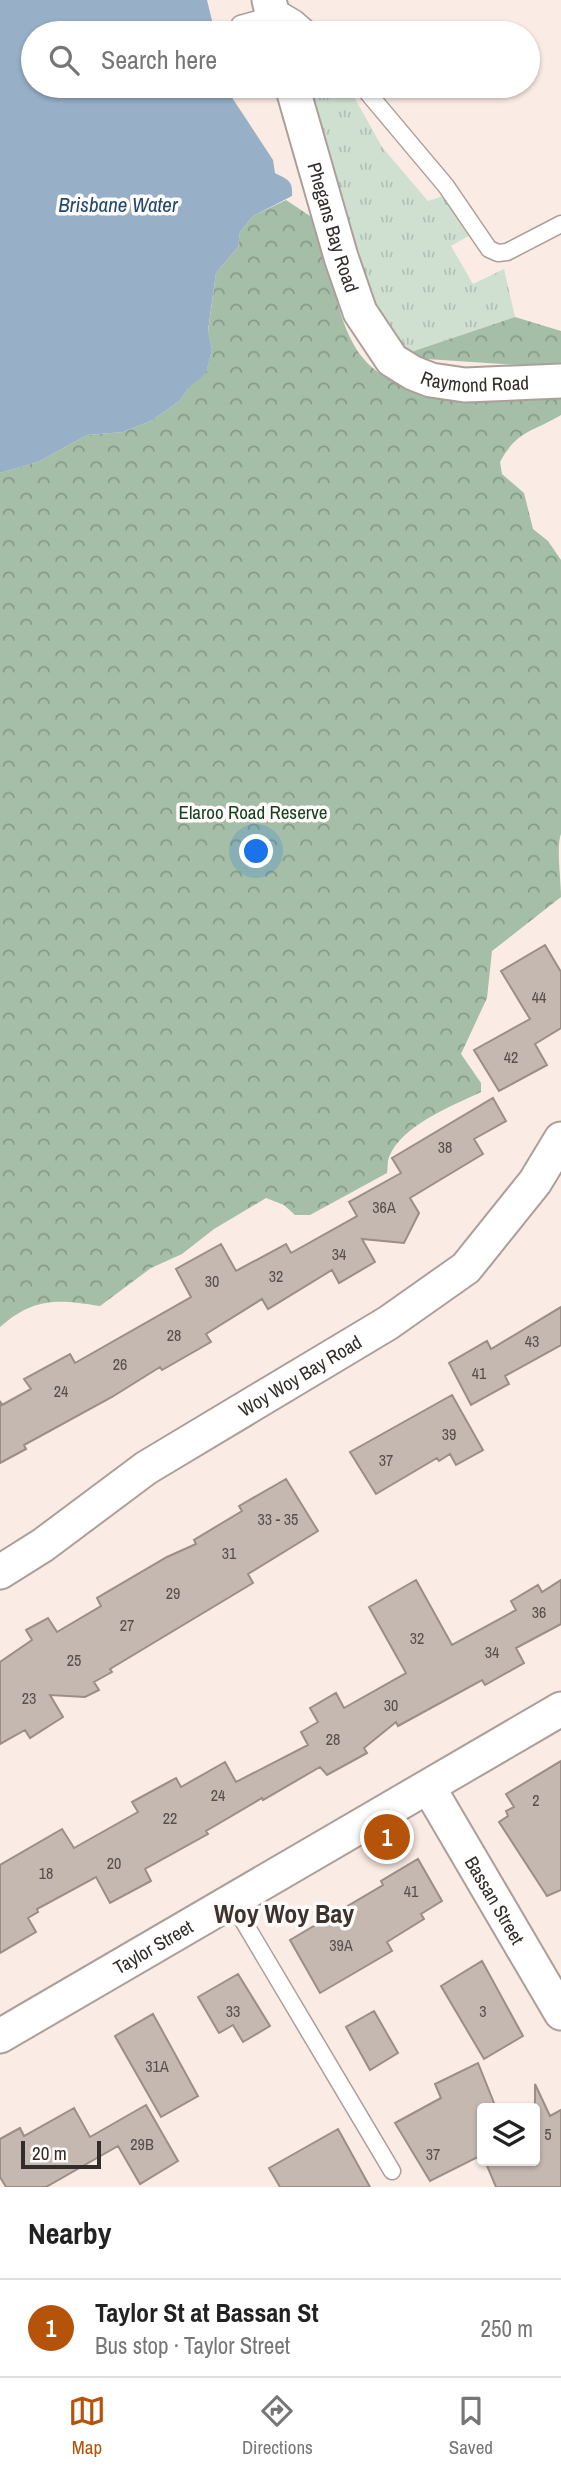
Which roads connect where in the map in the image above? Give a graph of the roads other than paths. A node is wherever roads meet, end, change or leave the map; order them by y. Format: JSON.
{"nodes":[{"id":1,"x":273,"y":13,"type":"edge"},
{"id":2,"x":249,"y":21,"type":"edge"},
{"id":3,"x":298,"y":21,"type":"edge"},
{"id":4,"x":296,"y":98,"type":"edge"},
{"id":5,"x":372,"y":98,"type":"edge"},
{"id":6,"x":561,"y":224,"type":"edge"},
{"id":7,"x":392,"y":360,"type":"joint"},
{"id":8,"x":561,"y":381,"type":"edge"},
{"id":9,"x":561,"y":1139,"type":"edge"},
{"id":10,"x":0,"y":1572,"type":"edge"},
{"id":11,"x":561,"y":1709,"type":"edge"},
{"id":12,"x":429,"y":1788,"type":"junction"},
{"id":13,"x":232,"y":1902,"type":"junction"},
{"id":14,"x":561,"y":2013,"type":"edge"},
{"id":15,"x":0,"y":2036,"type":"edge"},
{"id":16,"x":393,"y":2171,"type":"dead end"}],
"edges":[{"from":1,"to":2,"type":"lane"},
{"from":1,"to":3,"type":"lane"},
{"from":4,"to":7,"type":"street","name":"Phegans Bay Road"},
{"from":5,"to":6,"type":"lane"},
{"from":7,"to":8,"type":"street","name":"Raymond Road"},
{"from":9,"to":10,"type":"street","name":"Woy Woy Bay Road"},
{"from":11,"to":12,"type":"street","name":"Taylor Street"},
{"from":12,"to":13,"type":"street","name":"Taylor Street"},
{"from":12,"to":14,"type":"street","name":"Bassan Street"},
{"from":13,"to":15,"type":"street","name":"Taylor Street"},
{"from":13,"to":16,"type":"lane"}]}
